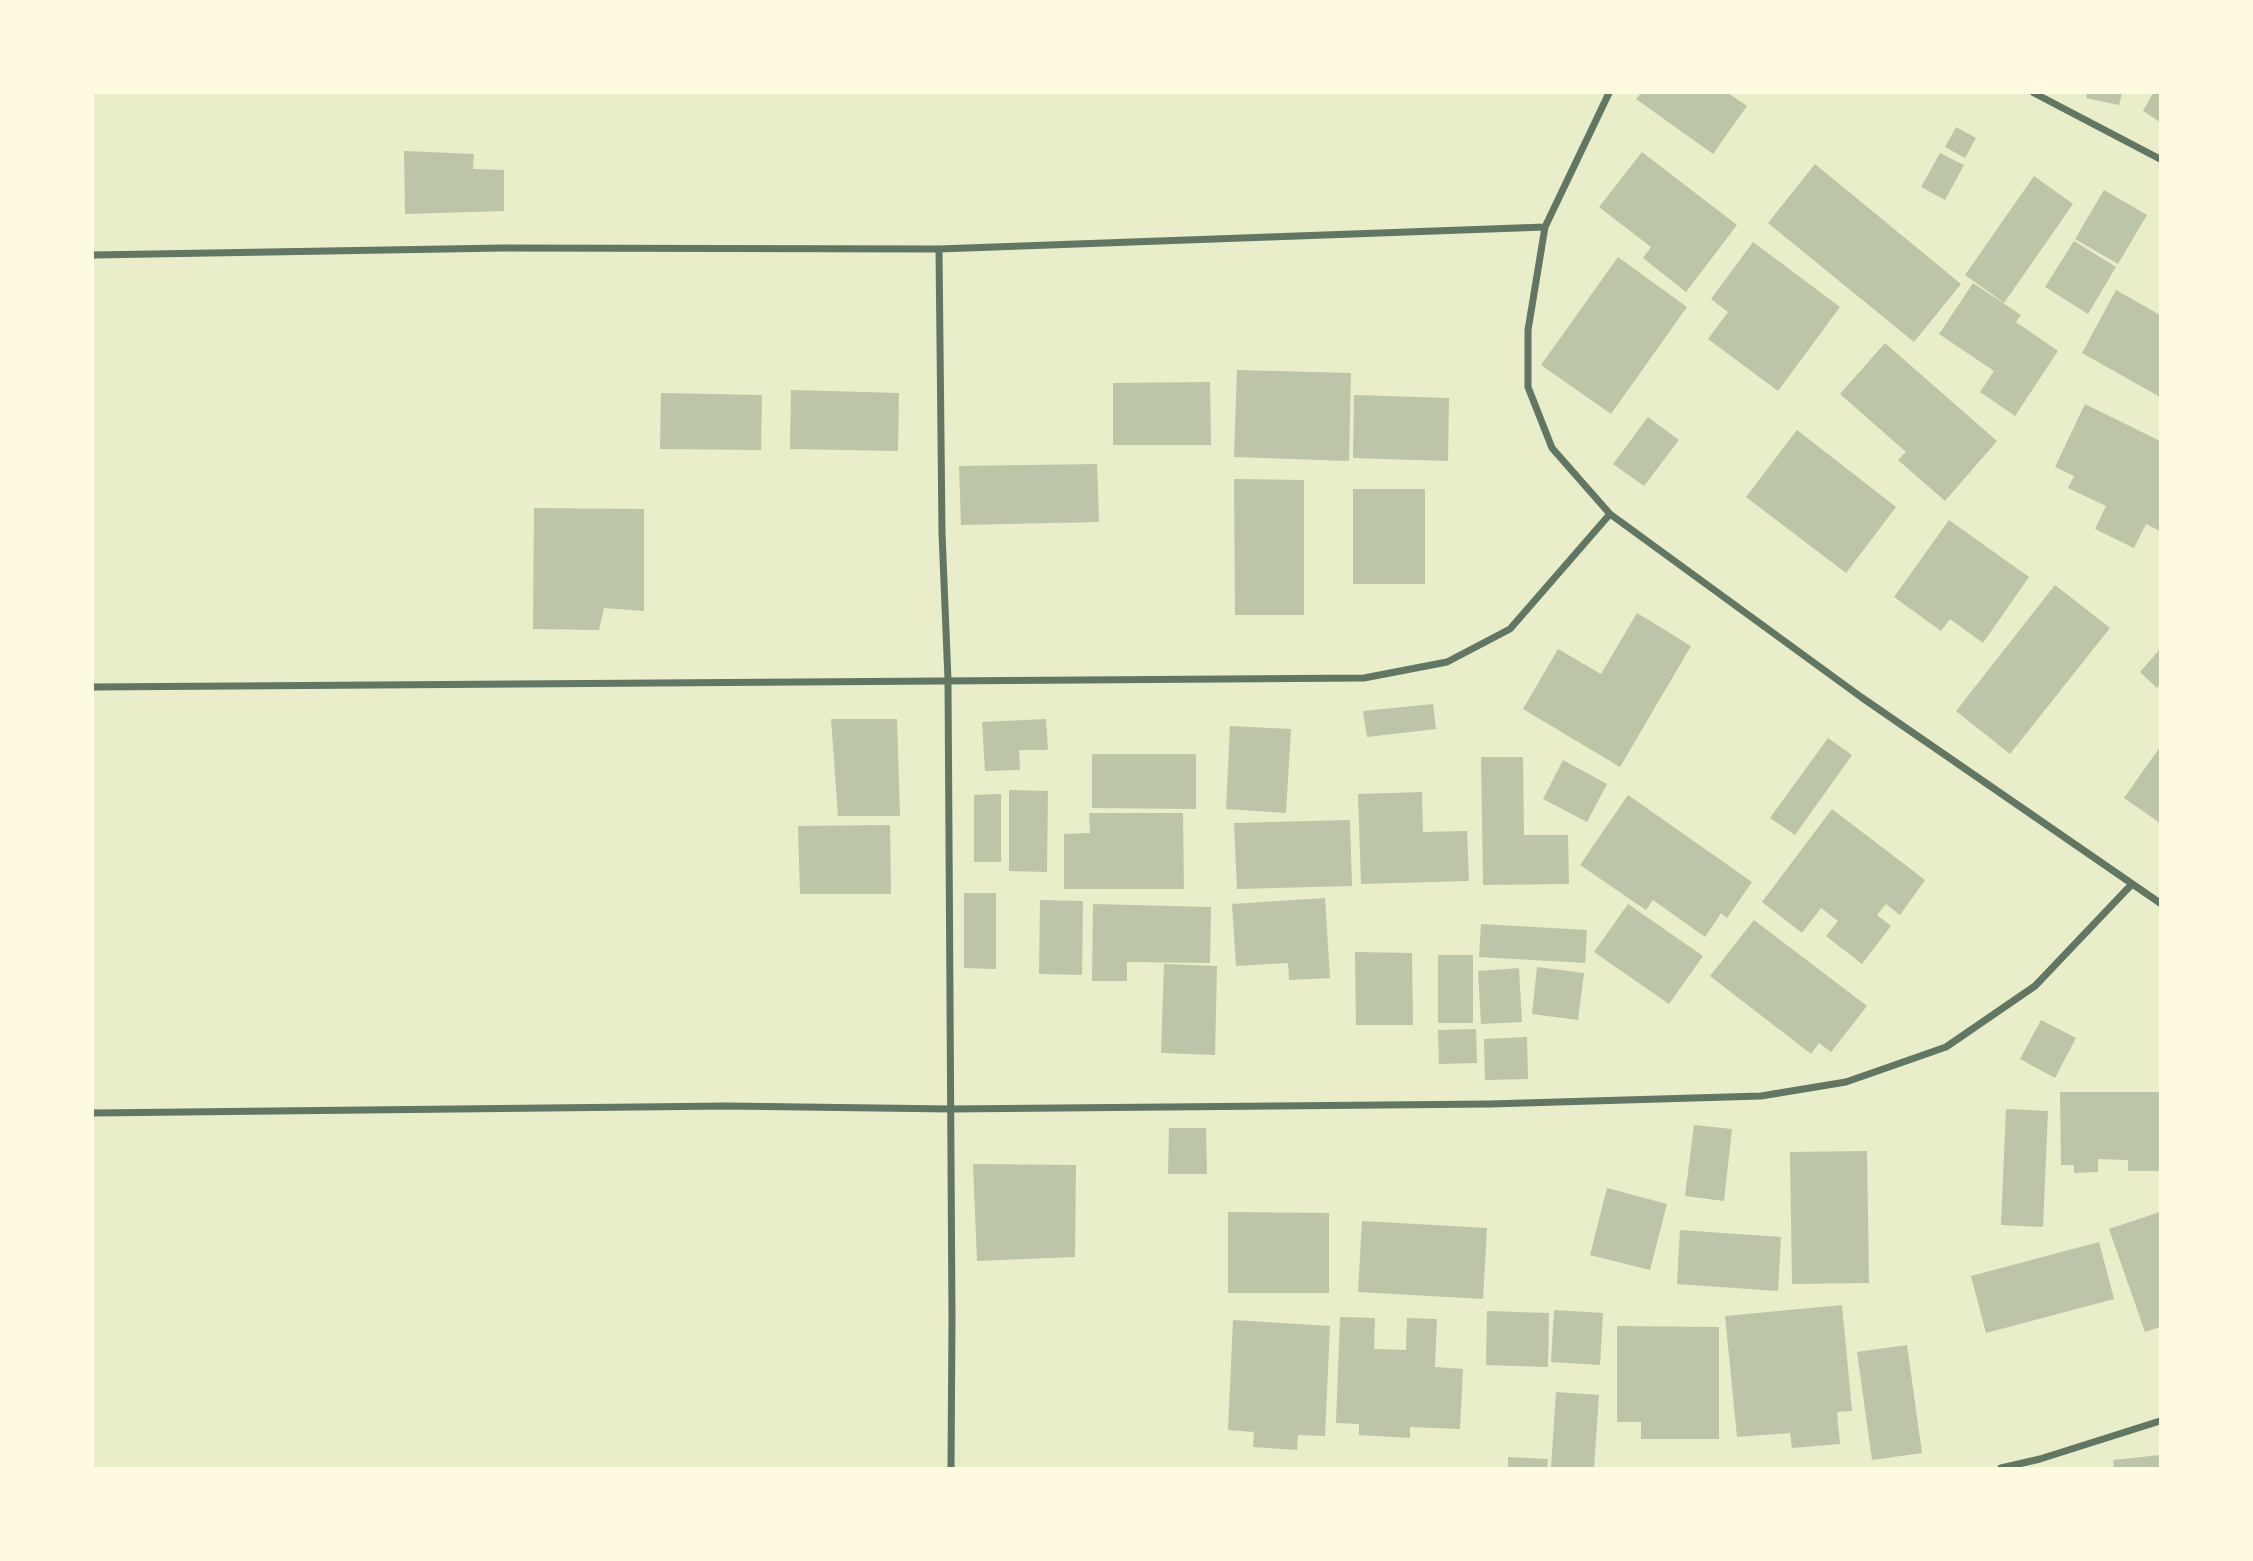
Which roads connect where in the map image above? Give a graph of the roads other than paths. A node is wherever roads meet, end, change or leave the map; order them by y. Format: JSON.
{"nodes":[{"id":1,"x":1609,"y":93,"type":"edge"},
{"id":2,"x":2034,"y":93,"type":"edge"},
{"id":3,"x":2160,"y":159,"type":"edge"},
{"id":4,"x":1545,"y":227,"type":"junction"},
{"id":5,"x":939,"y":249,"type":"junction"},
{"id":6,"x":93,"y":255,"type":"edge"},
{"id":7,"x":1610,"y":514,"type":"junction"},
{"id":8,"x":948,"y":680,"type":"junction"},
{"id":9,"x":93,"y":687,"type":"edge"},
{"id":10,"x":2132,"y":884,"type":"junction"},
{"id":11,"x":2160,"y":903,"type":"edge"},
{"id":12,"x":951,"y":1109,"type":"junction"},
{"id":13,"x":93,"y":1113,"type":"edge"},
{"id":14,"x":2160,"y":1421,"type":"edge"},
{"id":15,"x":951,"y":1468,"type":"edge"},
{"id":16,"x":2001,"y":1468,"type":"edge"}],
"edges":[{"from":1,"to":4,"type":"street"},
{"from":2,"to":3,"type":"street"},
{"from":4,"to":5,"type":"street"},
{"from":4,"to":7,"type":"street"},
{"from":5,"to":6,"type":"street"},
{"from":5,"to":8,"type":"street"},
{"from":7,"to":8,"type":"street"},
{"from":7,"to":10,"type":"street"},
{"from":8,"to":9,"type":"street"},
{"from":8,"to":12,"type":"street"},
{"from":10,"to":11,"type":"street"},
{"from":10,"to":12,"type":"street"},
{"from":12,"to":13,"type":"street"},
{"from":12,"to":15,"type":"street"},
{"from":14,"to":16,"type":"street"}]}
